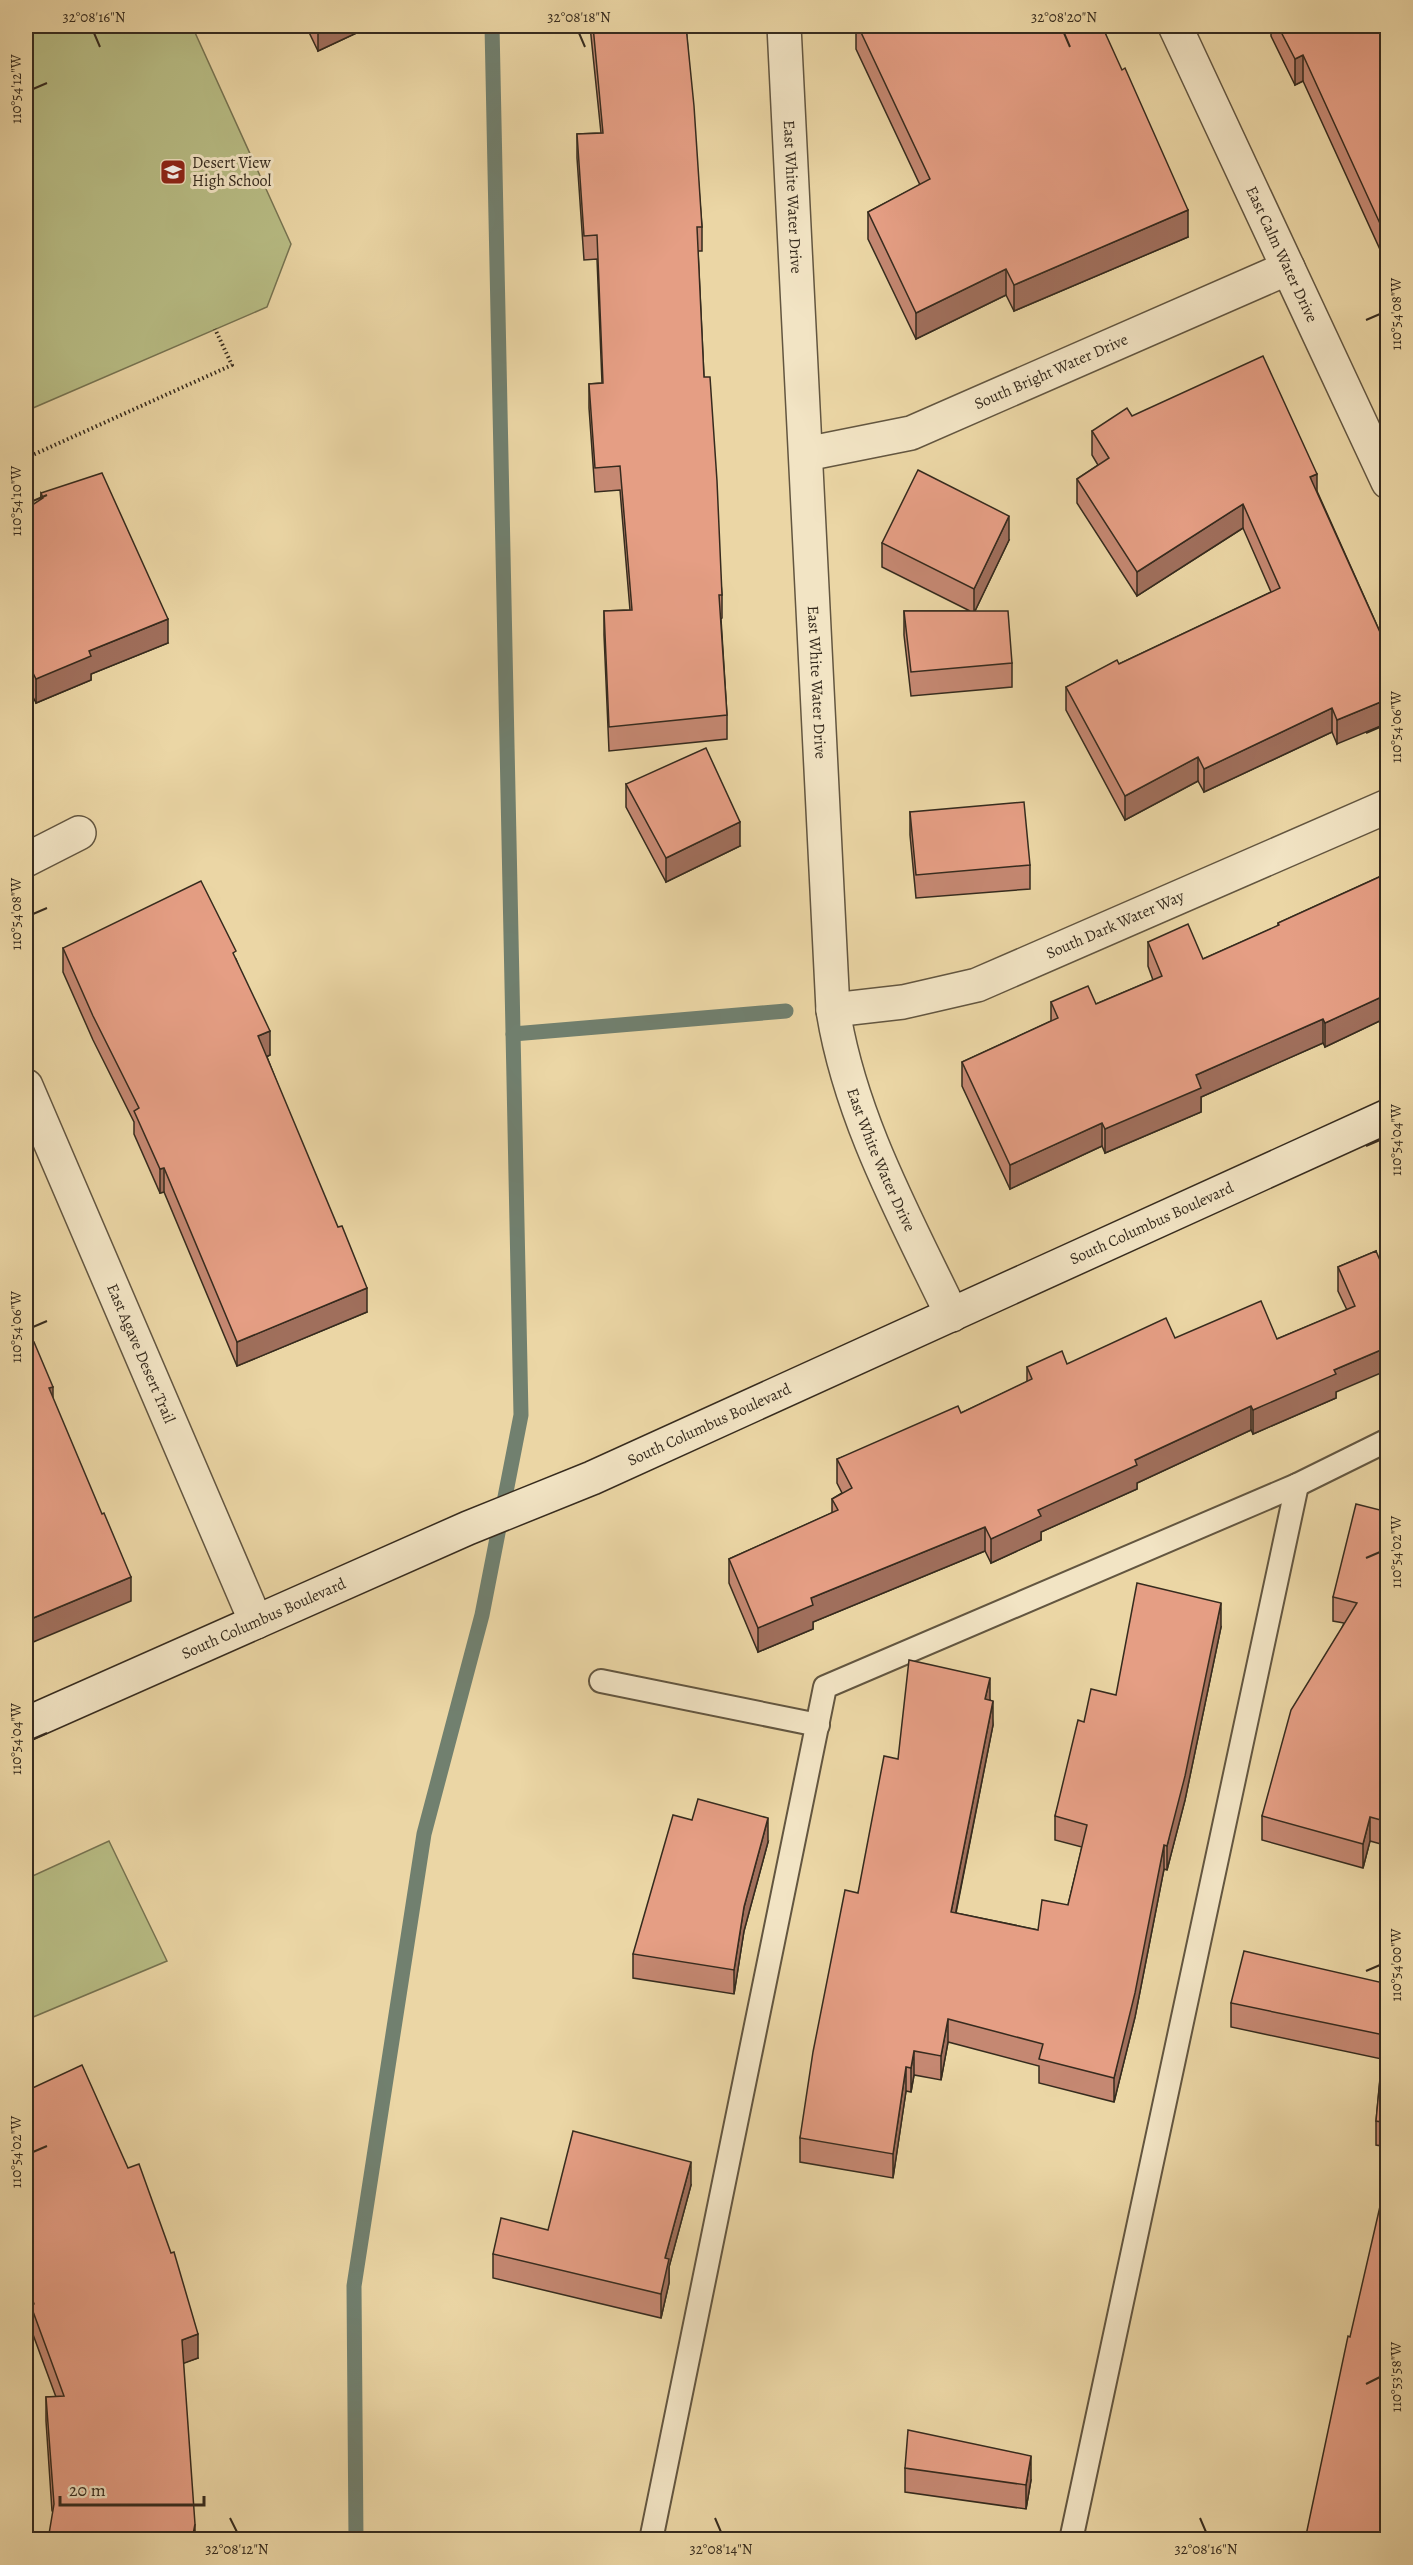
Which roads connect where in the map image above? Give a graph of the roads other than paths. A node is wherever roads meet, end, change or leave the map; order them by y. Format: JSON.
{"nodes":[{"id":1,"x":784,"y":26,"type":"edge"},
{"id":2,"x":1175,"y":26,"type":"edge"},
{"id":3,"x":1288,"y":268,"type":"junction"},
{"id":4,"x":806,"y":454,"type":"junction"},
{"id":5,"x":1388,"y":482,"type":"edge"},
{"id":6,"x":1388,"y":806,"type":"edge"},
{"id":7,"x":79,"y":833,"type":"dead end"},
{"id":8,"x":26,"y":860,"type":"edge"},
{"id":9,"x":833,"y":1010,"type":"junction"},
{"id":10,"x":26,"y":1086,"type":"edge"},
{"id":11,"x":1388,"y":1116,"type":"edge"},
{"id":12,"x":952,"y":1315,"type":"junction"},
{"id":13,"x":1388,"y":1440,"type":"edge"},
{"id":14,"x":1297,"y":1485,"type":"junction"},
{"id":15,"x":256,"y":1622,"type":"junction"},
{"id":16,"x":601,"y":1680,"type":"dead end"},
{"id":17,"x":26,"y":1724,"type":"edge"},
{"id":18,"x":818,"y":1725,"type":"junction"},
{"id":19,"x":651,"y":2540,"type":"edge"},
{"id":20,"x":1071,"y":2540,"type":"edge"}],
"edges":[{"from":1,"to":4,"type":"street","name":"East White Water Drive"},
{"from":2,"to":3,"type":"street","name":"East Calm Water Drive"},
{"from":3,"to":4,"type":"street","name":"South Bright Water Drive"},
{"from":3,"to":5,"type":"street","name":"East Calm Water Drive"},
{"from":4,"to":9,"type":"street","name":"East White Water Drive"},
{"from":6,"to":9,"type":"street","name":"South Dark Water Way"},
{"from":7,"to":8,"type":"street"},
{"from":9,"to":12,"type":"street","name":"East White Water Drive"},
{"from":10,"to":15,"type":"street","name":"East Agave Desert Trail"},
{"from":11,"to":12,"type":"street","name":"South Columbus Boulevard"},
{"from":12,"to":15,"type":"street","name":"South Columbus Boulevard"},
{"from":13,"to":14,"type":"lane"},
{"from":14,"to":18,"type":"lane"},
{"from":14,"to":20,"type":"lane"},
{"from":15,"to":17,"type":"street","name":"South Columbus Boulevard"},
{"from":16,"to":18,"type":"lane"},
{"from":18,"to":19,"type":"lane"}]}
